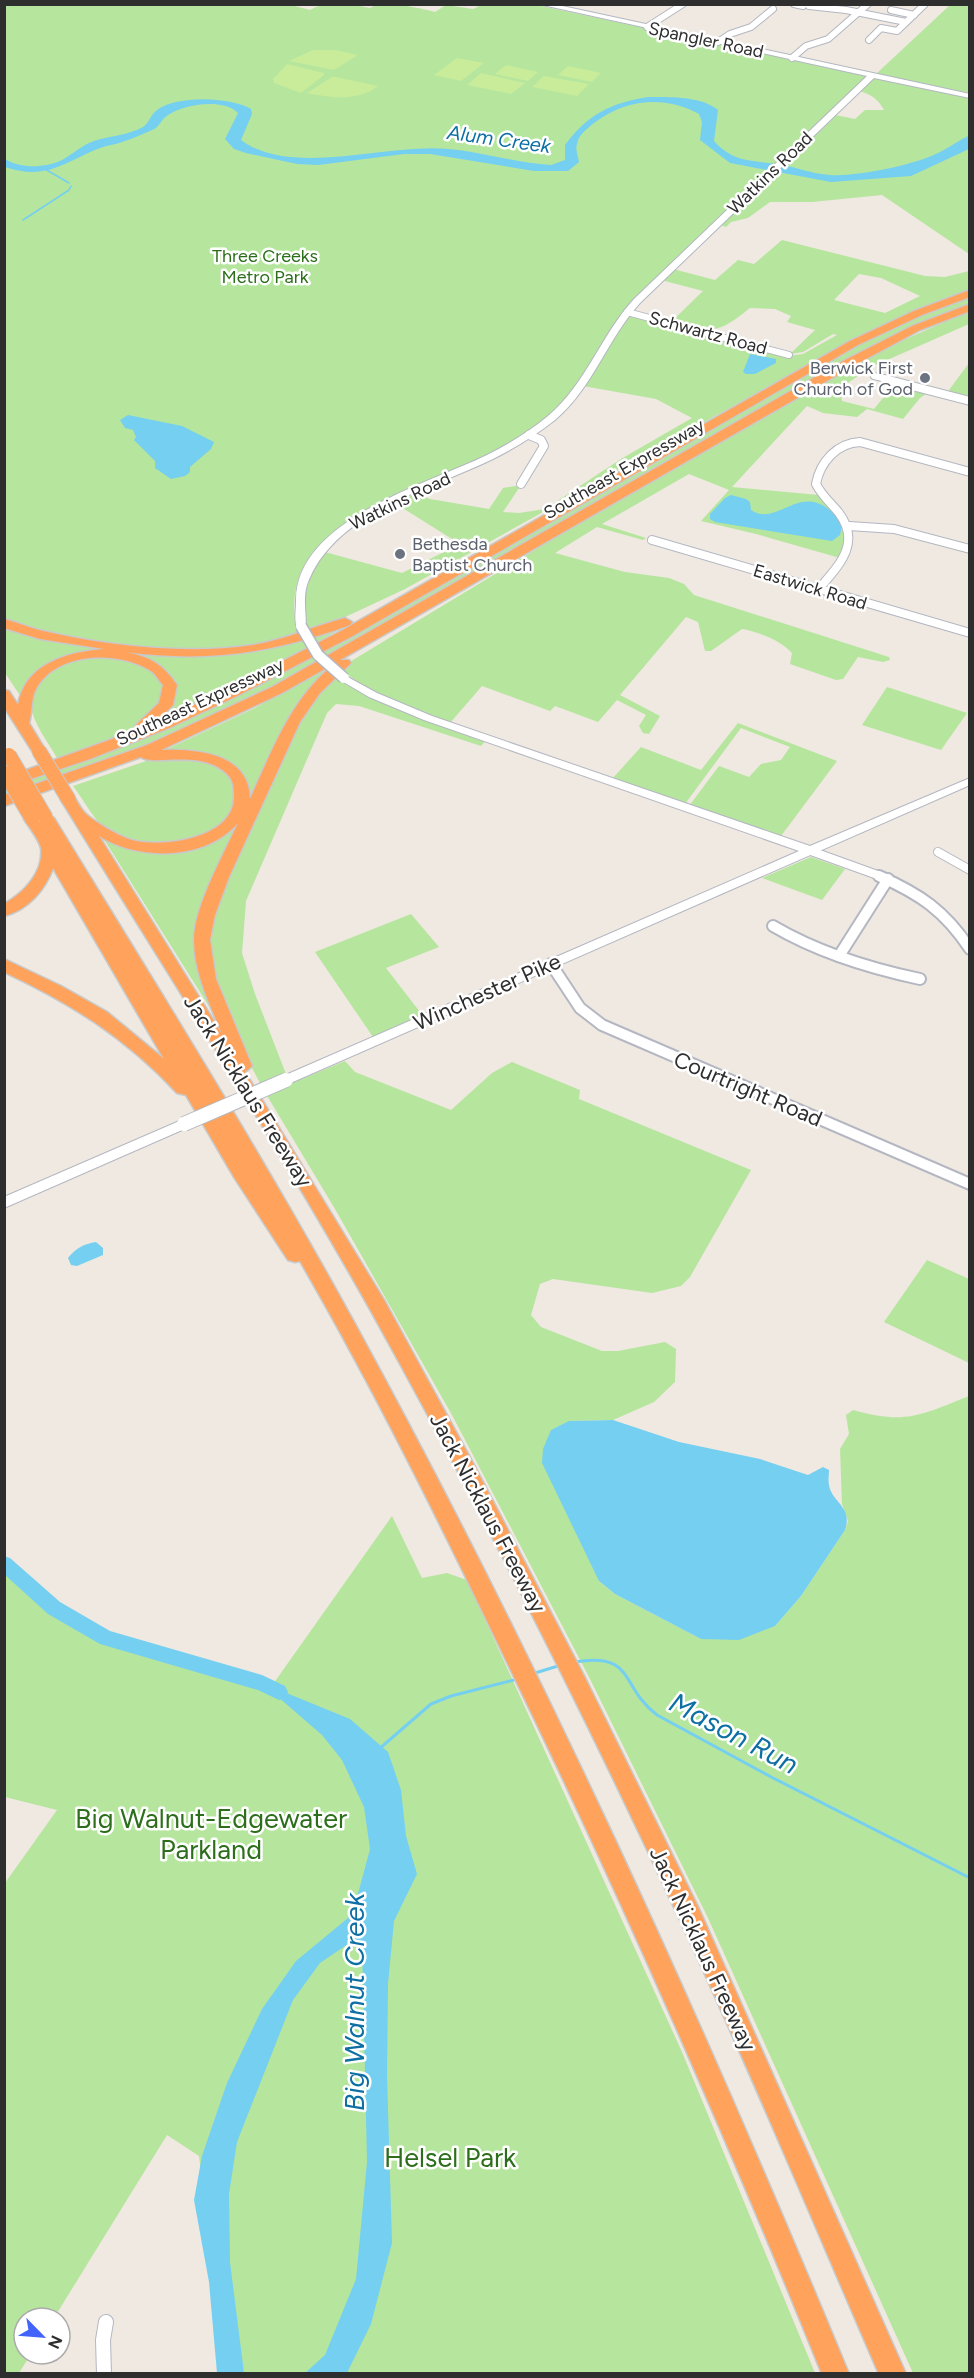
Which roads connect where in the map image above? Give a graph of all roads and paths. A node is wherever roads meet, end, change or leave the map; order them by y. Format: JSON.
{"nodes":[{"id":1,"x":541,"y":4,"type":"edge"},
{"id":2,"x":683,"y":4,"type":"edge"},
{"id":3,"x":794,"y":4,"type":"edge"},
{"id":4,"x":868,"y":4,"type":"edge"},
{"id":5,"x":925,"y":4,"type":"edge"},
{"id":6,"x":827,"y":6,"type":"edge"},
{"id":7,"x":773,"y":9,"type":"dead end"},
{"id":8,"x":891,"y":10,"type":"dead end"},
{"id":9,"x":858,"y":12,"type":"junction"},
{"id":10,"x":914,"y":15,"type":"junction"},
{"id":11,"x":906,"y":22,"type":"junction"},
{"id":12,"x":647,"y":27,"type":"junction"},
{"id":13,"x":868,"y":40,"type":"dead end"},
{"id":14,"x":718,"y":42,"type":"junction"},
{"id":15,"x":792,"y":58,"type":"junction"},
{"id":16,"x":872,"y":75,"type":"junction"},
{"id":17,"x":969,"y":96,"type":"edge"},
{"id":18,"x":969,"y":293,"type":"edge"},
{"id":19,"x":969,"y":307,"type":"edge"},
{"id":20,"x":627,"y":312,"type":"junction"},
{"id":21,"x":789,"y":355,"type":"dead end"},
{"id":22,"x":874,"y":376,"type":"dead end"},
{"id":23,"x":969,"y":401,"type":"edge"},
{"id":24,"x":529,"y":435,"type":"junction"},
{"id":25,"x":969,"y":472,"type":"edge"},
{"id":26,"x":521,"y":484,"type":"dead end"},
{"id":27,"x":849,"y":526,"type":"junction"},
{"id":28,"x":652,"y":540,"type":"dead end"},
{"id":29,"x":969,"y":549,"type":"edge"},
{"id":30,"x":818,"y":590,"type":"junction"},
{"id":31,"x":444,"y":594,"type":"junction"},
{"id":32,"x":406,"y":598,"type":"junction"},
{"id":33,"x":4,"y":622,"type":"edge"},
{"id":34,"x":969,"y":633,"type":"edge"},
{"id":35,"x":4,"y":694,"type":"edge"},
{"id":36,"x":22,"y":723,"type":"junction"},
{"id":37,"x":114,"y":745,"type":"junction"},
{"id":38,"x":7,"y":751,"type":"edge"},
{"id":39,"x":4,"y":771,"type":"edge"},
{"id":40,"x":92,"y":771,"type":"junction"},
{"id":41,"x":969,"y":781,"type":"edge"},
{"id":42,"x":4,"y":783,"type":"edge"},
{"id":43,"x":4,"y":801,"type":"edge"},
{"id":44,"x":78,"y":815,"type":"junction"},
{"id":45,"x":39,"y":818,"type":"junction"},
{"id":46,"x":48,"y":848,"type":"junction"},
{"id":47,"x":811,"y":851,"type":"junction"},
{"id":48,"x":938,"y":852,"type":"dead end"},
{"id":49,"x":969,"y":870,"type":"edge"},
{"id":50,"x":888,"y":879,"type":"junction"},
{"id":51,"x":4,"y":911,"type":"edge"},
{"id":52,"x":773,"y":926,"type":"dead end"},
{"id":53,"x":966,"y":934,"type":"edge"},
{"id":54,"x":969,"y":949,"type":"edge"},
{"id":55,"x":839,"y":956,"type":"junction"},
{"id":56,"x":551,"y":964,"type":"junction"},
{"id":57,"x":4,"y":965,"type":"edge"},
{"id":58,"x":920,"y":979,"type":"dead end"},
{"id":59,"x":248,"y":1088,"type":"junction"},
{"id":60,"x":206,"y":1115,"type":"junction"},
{"id":61,"x":969,"y":1184,"type":"edge"},
{"id":62,"x":4,"y":1203,"type":"edge"},
{"id":63,"x":362,"y":1353,"type":"junction"},
{"id":64,"x":106,"y":2322,"type":"dead end"},
{"id":65,"x":104,"y":2373,"type":"edge"},
{"id":66,"x":836,"y":2373,"type":"edge"},
{"id":67,"x":893,"y":2373,"type":"edge"}],
"edges":[{"from":1,"to":12,"type":"street","name":"Spangler Road"},
{"from":2,"to":12,"type":"street"},
{"from":3,"to":6,"type":"street"},
{"from":4,"to":9,"type":"street"},
{"from":5,"to":10,"type":"street"},
{"from":6,"to":9,"type":"street"},
{"from":7,"to":14,"type":"street"},
{"from":8,"to":10,"type":"street"},
{"from":9,"to":11,"type":"street"},
{"from":9,"to":15,"type":"street"},
{"from":10,"to":11,"type":"street"},
{"from":11,"to":13,"type":"street"},
{"from":12,"to":14,"type":"street","name":"Spangler Road"},
{"from":14,"to":15,"type":"street","name":"Spangler Road"},
{"from":15,"to":16,"type":"street","name":"Spangler Road"},
{"from":16,"to":17,"type":"street"},
{"from":16,"to":20,"type":"street","name":"Watkins Road"},
{"from":18,"to":32,"type":"highway","name":"Southeast Expressway"},
{"from":19,"to":31,"type":"highway","name":"Southeast Expressway"},
{"from":20,"to":21,"type":"street","name":"Schwartz Road"},
{"from":20,"to":24,"type":"street","name":"Watkins Road"},
{"from":22,"to":23,"type":"street"},
{"from":24,"to":26,"type":"street"},
{"from":24,"to":47,"type":"street","name":"Watkins Road","bridge":true},
{"from":25,"to":27,"type":"street"},
{"from":27,"to":29,"type":"street"},
{"from":27,"to":30,"type":"street"},
{"from":28,"to":30,"type":"street","name":"Eastwick Road"},
{"from":30,"to":34,"type":"street","name":"Eastwick Road"},
{"from":31,"to":40,"type":"highway","name":"Southeast Expressway"},
{"from":31,"to":59,"type":"highway"},
{"from":32,"to":33,"type":"highway"},
{"from":32,"to":37,"type":"highway","name":"Southeast Expressway"},
{"from":35,"to":36,"type":"highway","name":"Jack Nicklaus Freeway"},
{"from":36,"to":37,"type":"highway"},
{"from":36,"to":44,"type":"highway","name":"Jack Nicklaus Freeway","bridge":true},
{"from":37,"to":42,"type":"highway","name":"Southeast Expressway"},
{"from":38,"to":45,"type":"highway","name":"Jack Nicklaus Freeway","bridge":true},
{"from":39,"to":45,"type":"highway","bridge":true},
{"from":40,"to":43,"type":"highway","name":"Southeast Expressway"},
{"from":40,"to":44,"type":"highway"},
{"from":41,"to":47,"type":"street","name":"Winchester Pike"},
{"from":44,"to":59,"type":"highway","name":"Jack Nicklaus Freeway"},
{"from":45,"to":46,"type":"highway"},
{"from":45,"to":63,"type":"highway","name":"Jack Nicklaus Freeway"},
{"from":46,"to":51,"type":"highway"},
{"from":46,"to":60,"type":"highway"},
{"from":47,"to":50,"type":"street"},
{"from":47,"to":56,"type":"street","name":"Winchester Pike"},
{"from":48,"to":49,"type":"street"},
{"from":50,"to":53,"type":"street"},
{"from":50,"to":55,"type":"street"},
{"from":52,"to":55,"type":"street"},
{"from":53,"to":54,"type":"street"},
{"from":55,"to":58,"type":"street"},
{"from":56,"to":61,"type":"street","name":"Courtright Road"},
{"from":56,"to":62,"type":"street","name":"Winchester Pike","bridge":true},
{"from":57,"to":60,"type":"highway"},
{"from":59,"to":67,"type":"highway","name":"Jack Nicklaus Freeway"},
{"from":60,"to":63,"type":"highway"},
{"from":63,"to":66,"type":"highway","name":"Jack Nicklaus Freeway"},
{"from":64,"to":65,"type":"street"}]}
